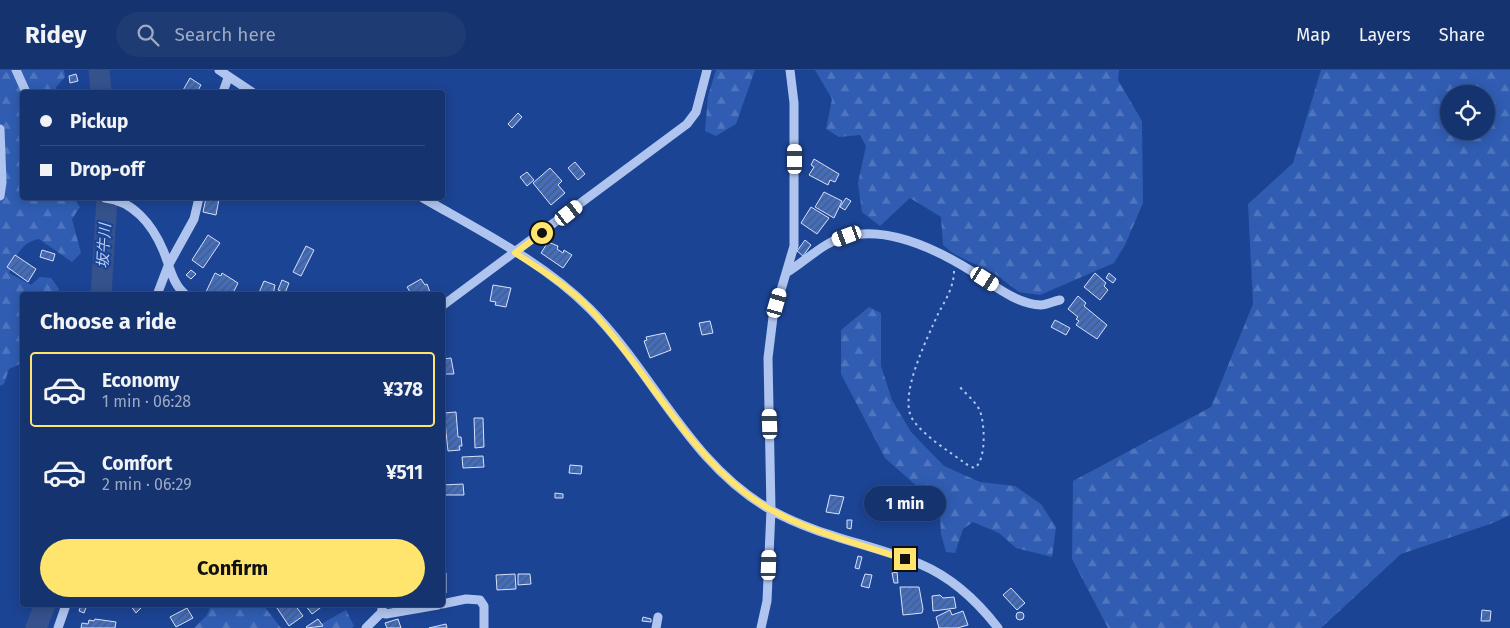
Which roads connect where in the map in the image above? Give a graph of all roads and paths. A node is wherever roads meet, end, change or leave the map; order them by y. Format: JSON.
{"nodes":[{"id":1,"x":16,"y":70,"type":"edge"},
{"id":2,"x":219,"y":70,"type":"edge"},
{"id":3,"x":707,"y":70,"type":"edge"},
{"id":4,"x":790,"y":70,"type":"edge"},
{"id":5,"x":228,"y":78,"type":"junction"},
{"id":6,"x":25,"y":90,"type":"edge"},
{"id":7,"x":224,"y":90,"type":"edge"},
{"id":8,"x":249,"y":90,"type":"edge"},
{"id":9,"x":0,"y":129,"type":"edge"},
{"id":10,"x":0,"y":196,"type":"edge"},
{"id":11,"x":120,"y":200,"type":"edge"},
{"id":12,"x":199,"y":200,"type":"edge"},
{"id":13,"x":427,"y":200,"type":"edge"},
{"id":14,"x":515,"y":253,"type":"junction"},
{"id":15,"x":954,"y":262,"type":"junction"},
{"id":16,"x":168,"y":266,"type":"junction"},
{"id":17,"x":786,"y":273,"type":"junction"},
{"id":18,"x":158,"y":292,"type":"edge"},
{"id":19,"x":182,"y":292,"type":"edge"},
{"id":20,"x":1060,"y":300,"type":"dead end"},
{"id":21,"x":445,"y":304,"type":"edge"},
{"id":22,"x":958,"y":385,"type":"dead end"},
{"id":23,"x":771,"y":510,"type":"junction"},
{"id":24,"x":445,"y":603,"type":"edge"},
{"id":25,"x":65,"y":607,"type":"edge"},
{"id":26,"x":426,"y":607,"type":"edge"},
{"id":27,"x":382,"y":609,"type":"edge"},
{"id":28,"x":658,"y":617,"type":"dead end"},
{"id":29,"x":58,"y":628,"type":"edge"},
{"id":30,"x":366,"y":628,"type":"edge"},
{"id":31,"x":484,"y":628,"type":"edge"},
{"id":32,"x":656,"y":628,"type":"edge"},
{"id":33,"x":762,"y":628,"type":"edge"},
{"id":34,"x":998,"y":628,"type":"edge"}],
"edges":[{"from":1,"to":6,"type":"street"},
{"from":2,"to":5,"type":"street"},
{"from":3,"to":14,"type":"street"},
{"from":4,"to":17,"type":"street"},
{"from":5,"to":7,"type":"street"},
{"from":5,"to":8,"type":"street"},
{"from":9,"to":10,"type":"street"},
{"from":11,"to":16,"type":"street"},
{"from":12,"to":16,"type":"street"},
{"from":13,"to":14,"type":"street"},
{"from":14,"to":21,"type":"street"},
{"from":14,"to":23,"type":"street"},
{"from":15,"to":17,"type":"street"},
{"from":15,"to":20,"type":"street"},
{"from":15,"to":22,"type":"path"},
{"from":16,"to":18,"type":"street"},
{"from":16,"to":19,"type":"street"},
{"from":17,"to":23,"type":"street"},
{"from":23,"to":33,"type":"street"},
{"from":23,"to":34,"type":"street"},
{"from":24,"to":31,"type":"street"},
{"from":25,"to":29,"type":"street"},
{"from":26,"to":27,"type":"street"},
{"from":27,"to":30,"type":"street"},
{"from":28,"to":32,"type":"street"}]}
